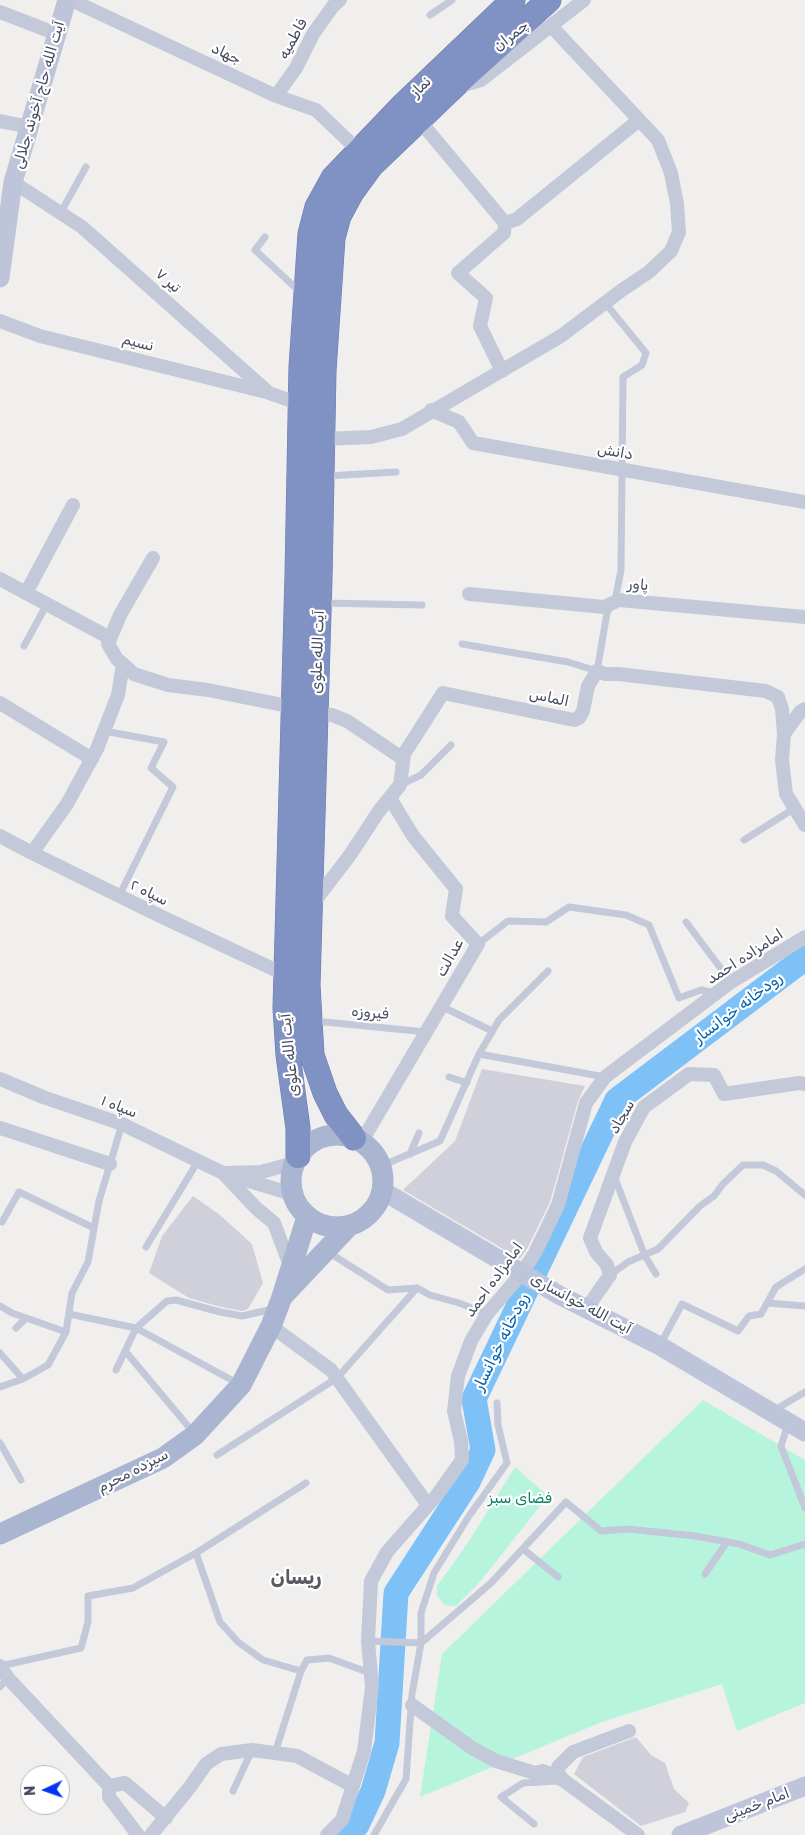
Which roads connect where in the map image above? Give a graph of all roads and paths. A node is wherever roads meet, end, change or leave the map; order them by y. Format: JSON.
{"nodes":[{"id":1,"x":67,"y":0,"type":"edge"},
{"id":2,"x":71,"y":0,"type":"edge"},
{"id":3,"x":340,"y":0,"type":"edge"},
{"id":4,"x":452,"y":0,"type":"edge"},
{"id":5,"x":513,"y":0,"type":"edge"},
{"id":6,"x":549,"y":0,"type":"edge"},
{"id":7,"x":584,"y":0,"type":"edge"},
{"id":8,"x":0,"y":12,"type":"edge"},
{"id":9,"x":430,"y":14,"type":"dead end"},
{"id":10,"x":551,"y":26,"type":"junction"},
{"id":11,"x":57,"y":34,"type":"junction"},
{"id":12,"x":452,"y":88,"type":"junction"},
{"id":13,"x":276,"y":96,"type":"junction"},
{"id":14,"x":420,"y":120,"type":"junction"},
{"id":15,"x":639,"y":120,"type":"junction"},
{"id":16,"x":0,"y":121,"type":"edge"},
{"id":17,"x":30,"y":127,"type":"junction"},
{"id":18,"x":365,"y":158,"type":"junction"},
{"id":19,"x":86,"y":167,"type":"dead end"},
{"id":20,"x":333,"y":178,"type":"joint"},
{"id":21,"x":8,"y":189,"type":"edge"},
{"id":22,"x":61,"y":212,"type":"junction"},
{"id":23,"x":505,"y":224,"type":"junction"},
{"id":24,"x":265,"y":237,"type":"dead end"},
{"id":25,"x":0,"y":278,"type":"edge"},
{"id":26,"x":306,"y":298,"type":"junction"},
{"id":27,"x":606,"y":304,"type":"junction"},
{"id":28,"x":0,"y":321,"type":"edge"},
{"id":29,"x":502,"y":371,"type":"junction"},
{"id":30,"x":269,"y":393,"type":"junction"},
{"id":31,"x":300,"y":404,"type":"junction"},
{"id":32,"x":431,"y":410,"type":"junction"},
{"id":33,"x":323,"y":439,"type":"junction"},
{"id":34,"x":622,"y":469,"type":"junction"},
{"id":35,"x":396,"y":472,"type":"dead end"},
{"id":36,"x":322,"y":476,"type":"junction"},
{"id":37,"x":805,"y":502,"type":"edge"},
{"id":38,"x":73,"y":506,"type":"dead end"},
{"id":39,"x":154,"y":558,"type":"dead end"},
{"id":40,"x":0,"y":579,"type":"edge"},
{"id":41,"x":26,"y":593,"type":"junction"},
{"id":42,"x":469,"y":594,"type":"dead end"},
{"id":43,"x":320,"y":603,"type":"junction"},
{"id":44,"x":612,"y":603,"type":"junction"},
{"id":45,"x":48,"y":604,"type":"junction"},
{"id":46,"x":422,"y":605,"type":"dead end"},
{"id":47,"x":805,"y":618,"type":"edge"},
{"id":48,"x":110,"y":638,"type":"junction"},
{"id":49,"x":462,"y":644,"type":"dead end"},
{"id":50,"x":24,"y":646,"type":"dead end"},
{"id":51,"x":123,"y":664,"type":"junction"},
{"id":52,"x":597,"y":671,"type":"junction"},
{"id":53,"x":0,"y":703,"type":"edge"},
{"id":54,"x":293,"y":707,"type":"junction"},
{"id":55,"x":805,"y":709,"type":"edge"},
{"id":56,"x":317,"y":713,"type":"junction"},
{"id":57,"x":104,"y":731,"type":"junction"},
{"id":58,"x":784,"y":734,"type":"junction"},
{"id":59,"x":451,"y":745,"type":"dead end"},
{"id":60,"x":404,"y":754,"type":"junction"},
{"id":61,"x":92,"y":759,"type":"junction"},
{"id":62,"x":400,"y":785,"type":"junction"},
{"id":63,"x":390,"y":798,"type":"junction"},
{"id":64,"x":795,"y":808,"type":"junction"},
{"id":65,"x":805,"y":825,"type":"edge"},
{"id":66,"x":0,"y":836,"type":"edge"},
{"id":67,"x":744,"y":840,"type":"dead end"},
{"id":68,"x":32,"y":853,"type":"junction"},
{"id":69,"x":119,"y":896,"type":"junction"},
{"id":70,"x":311,"y":906,"type":"junction"},
{"id":71,"x":686,"y":922,"type":"dead end"},
{"id":72,"x":805,"y":937,"type":"edge"},
{"id":73,"x":478,"y":944,"type":"junction"},
{"id":74,"x":548,"y":971,"type":"dead end"},
{"id":75,"x":286,"y":975,"type":"junction"},
{"id":76,"x":731,"y":982,"type":"junction"},
{"id":77,"x":716,"y":994,"type":"junction"},
{"id":78,"x":441,"y":1006,"type":"junction"},
{"id":79,"x":310,"y":1021,"type":"junction"},
{"id":80,"x":492,"y":1031,"type":"junction"},
{"id":81,"x":426,"y":1032,"type":"junction"},
{"id":82,"x":479,"y":1054,"type":"junction"},
{"id":83,"x":449,"y":1077,"type":"dead end"},
{"id":84,"x":605,"y":1077,"type":"junction"},
{"id":85,"x":0,"y":1079,"type":"edge"},
{"id":86,"x":467,"y":1083,"type":"junction"},
{"id":87,"x":805,"y":1084,"type":"edge"},
{"id":88,"x":122,"y":1124,"type":"junction"},
{"id":89,"x":0,"y":1128,"type":"edge"},
{"id":90,"x":419,"y":1133,"type":"dead end"},
{"id":91,"x":358,"y":1140,"type":"junction"},
{"id":92,"x":410,"y":1154,"type":"junction"},
{"id":93,"x":296,"y":1160,"type":"junction"},
{"id":94,"x":198,"y":1161,"type":"junction"},
{"id":95,"x":110,"y":1164,"type":"junction"},
{"id":96,"x":381,"y":1166,"type":"junction"},
{"id":97,"x":223,"y":1173,"type":"junction"},
{"id":98,"x":614,"y":1175,"type":"junction"},
{"id":99,"x":383,"y":1190,"type":"junction"},
{"id":100,"x":292,"y":1194,"type":"junction"},
{"id":101,"x":805,"y":1195,"type":"edge"},
{"id":102,"x":307,"y":1217,"type":"junction"},
{"id":103,"x":2,"y":1222,"type":"dead end"},
{"id":104,"x":348,"y":1227,"type":"junction"},
{"id":105,"x":94,"y":1228,"type":"junction"},
{"id":106,"x":146,"y":1247,"type":"dead end"},
{"id":107,"x":326,"y":1250,"type":"junction"},
{"id":108,"x":646,"y":1256,"type":"junction"},
{"id":109,"x":291,"y":1268,"type":"junction"},
{"id":110,"x":805,"y":1268,"type":"edge"},
{"id":111,"x":522,"y":1273,"type":"junction"},
{"id":112,"x":656,"y":1274,"type":"dead end"},
{"id":113,"x":610,"y":1275,"type":"junction"},
{"id":114,"x":417,"y":1288,"type":"junction"},
{"id":115,"x":767,"y":1302,"type":"junction"},
{"id":116,"x":0,"y":1306,"type":"edge"},
{"id":117,"x":805,"y":1306,"type":"edge"},
{"id":118,"x":588,"y":1308,"type":"junction"},
{"id":119,"x":277,"y":1310,"type":"junction"},
{"id":120,"x":69,"y":1314,"type":"junction"},
{"id":121,"x":487,"y":1314,"type":"junction"},
{"id":122,"x":26,"y":1318,"type":"junction"},
{"id":123,"x":16,"y":1328,"type":"dead end"},
{"id":124,"x":136,"y":1328,"type":"junction"},
{"id":125,"x":66,"y":1332,"type":"junction"},
{"id":126,"x":660,"y":1346,"type":"junction"},
{"id":127,"x":126,"y":1352,"type":"junction"},
{"id":128,"x":0,"y":1353,"type":"edge"},
{"id":129,"x":116,"y":1370,"type":"dead end"},
{"id":130,"x":337,"y":1378,"type":"junction"},
{"id":131,"x":23,"y":1379,"type":"junction"},
{"id":132,"x":241,"y":1385,"type":"junction"},
{"id":133,"x":0,"y":1387,"type":"edge"},
{"id":134,"x":805,"y":1392,"type":"edge"},
{"id":135,"x":497,"y":1403,"type":"dead end"},
{"id":136,"x":771,"y":1412,"type":"junction"},
{"id":137,"x":788,"y":1423,"type":"junction"},
{"id":138,"x":805,"y":1432,"type":"edge"},
{"id":139,"x":195,"y":1435,"type":"junction"},
{"id":140,"x":0,"y":1444,"type":"edge"},
{"id":141,"x":217,"y":1455,"type":"dead end"},
{"id":142,"x":21,"y":1480,"type":"dead end"},
{"id":143,"x":306,"y":1483,"type":"dead end"},
{"id":144,"x":428,"y":1505,"type":"junction"},
{"id":145,"x":805,"y":1508,"type":"edge"},
{"id":146,"x":0,"y":1534,"type":"edge"},
{"id":147,"x":727,"y":1542,"type":"junction"},
{"id":148,"x":805,"y":1544,"type":"edge"},
{"id":149,"x":523,"y":1549,"type":"junction"},
{"id":150,"x":196,"y":1553,"type":"junction"},
{"id":151,"x":705,"y":1574,"type":"dead end"},
{"id":152,"x":558,"y":1577,"type":"dead end"},
{"id":153,"x":368,"y":1641,"type":"junction"},
{"id":154,"x":421,"y":1643,"type":"junction"},
{"id":155,"x":0,"y":1666,"type":"edge"},
{"id":156,"x":301,"y":1671,"type":"junction"},
{"id":157,"x":370,"y":1673,"type":"junction"},
{"id":158,"x":4,"y":1682,"type":"edge"},
{"id":159,"x":412,"y":1705,"type":"junction"},
{"id":160,"x":629,"y":1731,"type":"dead end"},
{"id":161,"x":252,"y":1750,"type":"junction"},
{"id":162,"x":275,"y":1753,"type":"junction"},
{"id":163,"x":563,"y":1780,"type":"junction"},
{"id":164,"x":109,"y":1786,"type":"junction"},
{"id":165,"x":353,"y":1786,"type":"junction"},
{"id":166,"x":805,"y":1786,"type":"edge"},
{"id":167,"x":233,"y":1791,"type":"dead end"},
{"id":168,"x":166,"y":1818,"type":"junction"},
{"id":169,"x":534,"y":1824,"type":"dead end"},
{"id":170,"x":138,"y":1835,"type":"edge"},
{"id":171,"x":151,"y":1835,"type":"edge"},
{"id":172,"x":327,"y":1835,"type":"edge"},
{"id":173,"x":374,"y":1835,"type":"edge"},
{"id":174,"x":638,"y":1835,"type":"edge"},
{"id":175,"x":681,"y":1835,"type":"edge"}],
"edges":[{"from":1,"to":11,"type":"main road","name":"آیت الله حاج آخوند جلالی"},
{"from":2,"to":13,"type":"street","name":"جهاد"},
{"from":3,"to":13,"type":"street","name":"فاطمیه"},
{"from":4,"to":9,"type":"lane"},
{"from":5,"to":18,"type":"highway","name":"نماز"},
{"from":6,"to":12,"type":"highway","name":"نماز"},
{"from":7,"to":10,"type":"street","name":"چمران"},
{"from":8,"to":11,"type":"street"},
{"from":10,"to":12,"type":"street","name":"چمران"},
{"from":10,"to":15,"type":"street"},
{"from":11,"to":17,"type":"main road","name":"آیت الله حاج آخوند جلالی"},
{"from":12,"to":14,"type":"highway","name":"نماز"},
{"from":13,"to":18,"type":"street","name":"جهاد"},
{"from":14,"to":18,"type":"highway","name":"نماز"},
{"from":14,"to":23,"type":"street"},
{"from":15,"to":23,"type":"street"},
{"from":15,"to":27,"type":"street"},
{"from":16,"to":17,"type":"street"},
{"from":17,"to":21,"type":"main road","name":"آیت الله حاج آخوند جلالی"},
{"from":18,"to":20,"type":"highway","name":"نماز"},
{"from":18,"to":33,"type":"highway","name":"آیت الله علوی"},
{"from":19,"to":22,"type":"lane"},
{"from":20,"to":26,"type":"highway","name":"آیت الله علوی"},
{"from":21,"to":22,"type":"street","name":"۷ تیر"},
{"from":21,"to":25,"type":"main road","name":"آیت الله حاج آخوند جلالی"},
{"from":22,"to":30,"type":"street","name":"۷ تیر"},
{"from":23,"to":29,"type":"street"},
{"from":24,"to":26,"type":"lane"},
{"from":26,"to":31,"type":"highway","name":"آیت الله علوی"},
{"from":27,"to":29,"type":"street"},
{"from":27,"to":34,"type":"lane"},
{"from":28,"to":30,"type":"street","name":"نسیم"},
{"from":29,"to":32,"type":"street"},
{"from":30,"to":31,"type":"street","name":"۷ تیر"},
{"from":31,"to":54,"type":"highway","name":"آیت الله علوی"},
{"from":32,"to":33,"type":"street"},
{"from":32,"to":34,"type":"street","name":"دانش"},
{"from":33,"to":36,"type":"highway","name":"آیت الله علوی"},
{"from":34,"to":37,"type":"street","name":"دانش"},
{"from":34,"to":44,"type":"lane"},
{"from":35,"to":36,"type":"lane"},
{"from":36,"to":43,"type":"highway","name":"آیت الله علوی"},
{"from":38,"to":41,"type":"street"},
{"from":39,"to":48,"type":"street"},
{"from":40,"to":41,"type":"street"},
{"from":41,"to":45,"type":"street"},
{"from":42,"to":44,"type":"street","name":"پاور"},
{"from":43,"to":46,"type":"lane"},
{"from":43,"to":56,"type":"highway","name":"آیت الله علوی"},
{"from":44,"to":47,"type":"street","name":"پاور"},
{"from":44,"to":52,"type":"lane"},
{"from":45,"to":48,"type":"street"},
{"from":45,"to":50,"type":"lane"},
{"from":48,"to":51,"type":"street"},
{"from":49,"to":52,"type":"lane"},
{"from":51,"to":54,"type":"street"},
{"from":51,"to":57,"type":"street"},
{"from":52,"to":58,"type":"street"},
{"from":52,"to":60,"type":"street","name":"الماس"},
{"from":53,"to":61,"type":"street"},
{"from":54,"to":75,"type":"highway","name":"آیت الله علوی"},
{"from":55,"to":58,"type":"street"},
{"from":56,"to":60,"type":"street"},
{"from":56,"to":70,"type":"highway","name":"آیت الله علوی"},
{"from":57,"to":61,"type":"street"},
{"from":57,"to":69,"type":"lane"},
{"from":58,"to":64,"type":"street"},
{"from":59,"to":62,"type":"lane"},
{"from":60,"to":62,"type":"street"},
{"from":61,"to":68,"type":"street"},
{"from":62,"to":63,"type":"street"},
{"from":63,"to":70,"type":"street"},
{"from":63,"to":73,"type":"street","name":"عدالت"},
{"from":64,"to":65,"type":"street"},
{"from":64,"to":67,"type":"lane"},
{"from":66,"to":68,"type":"street","name":"سپاه ۲"},
{"from":68,"to":69,"type":"street","name":"سپاه ۲"},
{"from":69,"to":75,"type":"street","name":"سپاه ۲"},
{"from":70,"to":79,"type":"highway","name":"آیت الله علوی"},
{"from":71,"to":76,"type":"lane"},
{"from":72,"to":76,"type":"street","name":"امامزاده احمد"},
{"from":73,"to":77,"type":"lane"},
{"from":73,"to":78,"type":"street","name":"عدالت"},
{"from":74,"to":80,"type":"lane"},
{"from":75,"to":93,"type":"highway","name":"آیت الله علوی"},
{"from":76,"to":77,"type":"street","name":"امامزاده احمد"},
{"from":77,"to":84,"type":"street","name":"امامزاده احمد"},
{"from":78,"to":80,"type":"lane"},
{"from":78,"to":81,"type":"street","name":"عدالت"},
{"from":79,"to":81,"type":"lane","name":"فیروزه"},
{"from":79,"to":91,"type":"highway","name":"آیت الله علوی"},
{"from":80,"to":82,"type":"lane"},
{"from":81,"to":91,"type":"street","name":"عدالت"},
{"from":82,"to":84,"type":"lane"},
{"from":82,"to":86,"type":"lane"},
{"from":83,"to":86,"type":"lane"},
{"from":84,"to":111,"type":"street","name":"امامزاده احمد"},
{"from":85,"to":88,"type":"street","name":"سپاه ۱"},
{"from":86,"to":92,"type":"lane"},
{"from":87,"to":98,"type":"street","name":"سجاد"},
{"from":88,"to":94,"type":"street","name":"سپاه ۱"},
{"from":88,"to":95,"type":"lane"},
{"from":89,"to":95,"type":"street"},
{"from":90,"to":92,"type":"lane"},
{"from":91,"to":93,"type":"main road"},
{"from":91,"to":96,"type":"main road"},
{"from":92,"to":96,"type":"lane"},
{"from":93,"to":97,"type":"street"},
{"from":93,"to":100,"type":"main road"},
{"from":94,"to":97,"type":"street","name":"سپاه ۱"},
{"from":94,"to":106,"type":"lane"},
{"from":95,"to":105,"type":"lane"},
{"from":96,"to":99,"type":"main road"},
{"from":97,"to":100,"type":"street"},
{"from":97,"to":109,"type":"street"},
{"from":98,"to":108,"type":"lane"},
{"from":98,"to":113,"type":"street","name":"سجاد"},
{"from":99,"to":104,"type":"main road"},
{"from":99,"to":111,"type":"main road","name":"آیت الله خوانساری"},
{"from":100,"to":102,"type":"main road"},
{"from":101,"to":108,"type":"lane"},
{"from":102,"to":104,"type":"main road"},
{"from":102,"to":109,"type":"main road"},
{"from":103,"to":105,"type":"lane"},
{"from":104,"to":107,"type":"main road"},
{"from":105,"to":120,"type":"lane"},
{"from":107,"to":114,"type":"lane"},
{"from":107,"to":119,"type":"main road"},
{"from":108,"to":112,"type":"lane"},
{"from":108,"to":113,"type":"lane"},
{"from":109,"to":119,"type":"main road"},
{"from":110,"to":115,"type":"lane"},
{"from":111,"to":118,"type":"main road","name":"آیت الله خوانساری"},
{"from":111,"to":121,"type":"street","name":"امامزاده احمد"},
{"from":113,"to":118,"type":"street"},
{"from":114,"to":121,"type":"lane"},
{"from":114,"to":130,"type":"lane"},
{"from":115,"to":117,"type":"lane"},
{"from":115,"to":126,"type":"lane"},
{"from":116,"to":122,"type":"lane"},
{"from":118,"to":126,"type":"main road","name":"آیت الله خوانساری"},
{"from":119,"to":124,"type":"lane"},
{"from":119,"to":130,"type":"street"},
{"from":119,"to":132,"type":"main road","name":"سیزده محرم"},
{"from":120,"to":124,"type":"lane"},
{"from":120,"to":125,"type":"lane"},
{"from":121,"to":144,"type":"street","name":"امامزاده احمد"},
{"from":122,"to":123,"type":"lane"},
{"from":122,"to":125,"type":"lane"},
{"from":124,"to":127,"type":"lane"},
{"from":124,"to":132,"type":"lane"},
{"from":125,"to":131,"type":"lane"},
{"from":126,"to":136,"type":"main road","name":"آیت الله خوانساری"},
{"from":127,"to":129,"type":"lane"},
{"from":127,"to":139,"type":"lane"},
{"from":128,"to":131,"type":"lane"},
{"from":130,"to":141,"type":"lane"},
{"from":130,"to":144,"type":"street"},
{"from":131,"to":133,"type":"lane"},
{"from":132,"to":139,"type":"main road","name":"سیزده محرم"},
{"from":134,"to":136,"type":"lane"},
{"from":135,"to":154,"type":"lane"},
{"from":136,"to":137,"type":"main road","name":"آیت الله خوانساری"},
{"from":137,"to":138,"type":"main road","name":"آیت الله خوانساری"},
{"from":137,"to":145,"type":"lane"},
{"from":139,"to":146,"type":"main road","name":"سیزده محرم"},
{"from":140,"to":142,"type":"lane"},
{"from":143,"to":150,"type":"lane"},
{"from":144,"to":153,"type":"street","name":"امامزاده احمد"},
{"from":147,"to":148,"type":"lane"},
{"from":147,"to":149,"type":"lane"},
{"from":147,"to":151,"type":"lane"},
{"from":149,"to":152,"type":"lane"},
{"from":149,"to":154,"type":"lane"},
{"from":150,"to":155,"type":"lane"},
{"from":150,"to":156,"type":"lane"},
{"from":153,"to":154,"type":"lane"},
{"from":153,"to":157,"type":"street","name":"امامزاده احمد"},
{"from":154,"to":159,"type":"lane"},
{"from":155,"to":158,"type":"street"},
{"from":156,"to":157,"type":"lane"},
{"from":156,"to":162,"type":"lane"},
{"from":157,"to":165,"type":"street","name":"امامزاده احمد"},
{"from":158,"to":164,"type":"street"},
{"from":159,"to":163,"type":"street"},
{"from":159,"to":173,"type":"lane"},
{"from":160,"to":163,"type":"street"},
{"from":161,"to":162,"type":"street"},
{"from":161,"to":167,"type":"lane"},
{"from":161,"to":168,"type":"street"},
{"from":162,"to":165,"type":"street"},
{"from":163,"to":169,"type":"lane"},
{"from":163,"to":174,"type":"street"},
{"from":164,"to":168,"type":"street"},
{"from":164,"to":170,"type":"street"},
{"from":165,"to":172,"type":"street","name":"امامزاده احمد"},
{"from":166,"to":175,"type":"main road","name":"امام خمینی"},
{"from":168,"to":171,"type":"street"}]}
